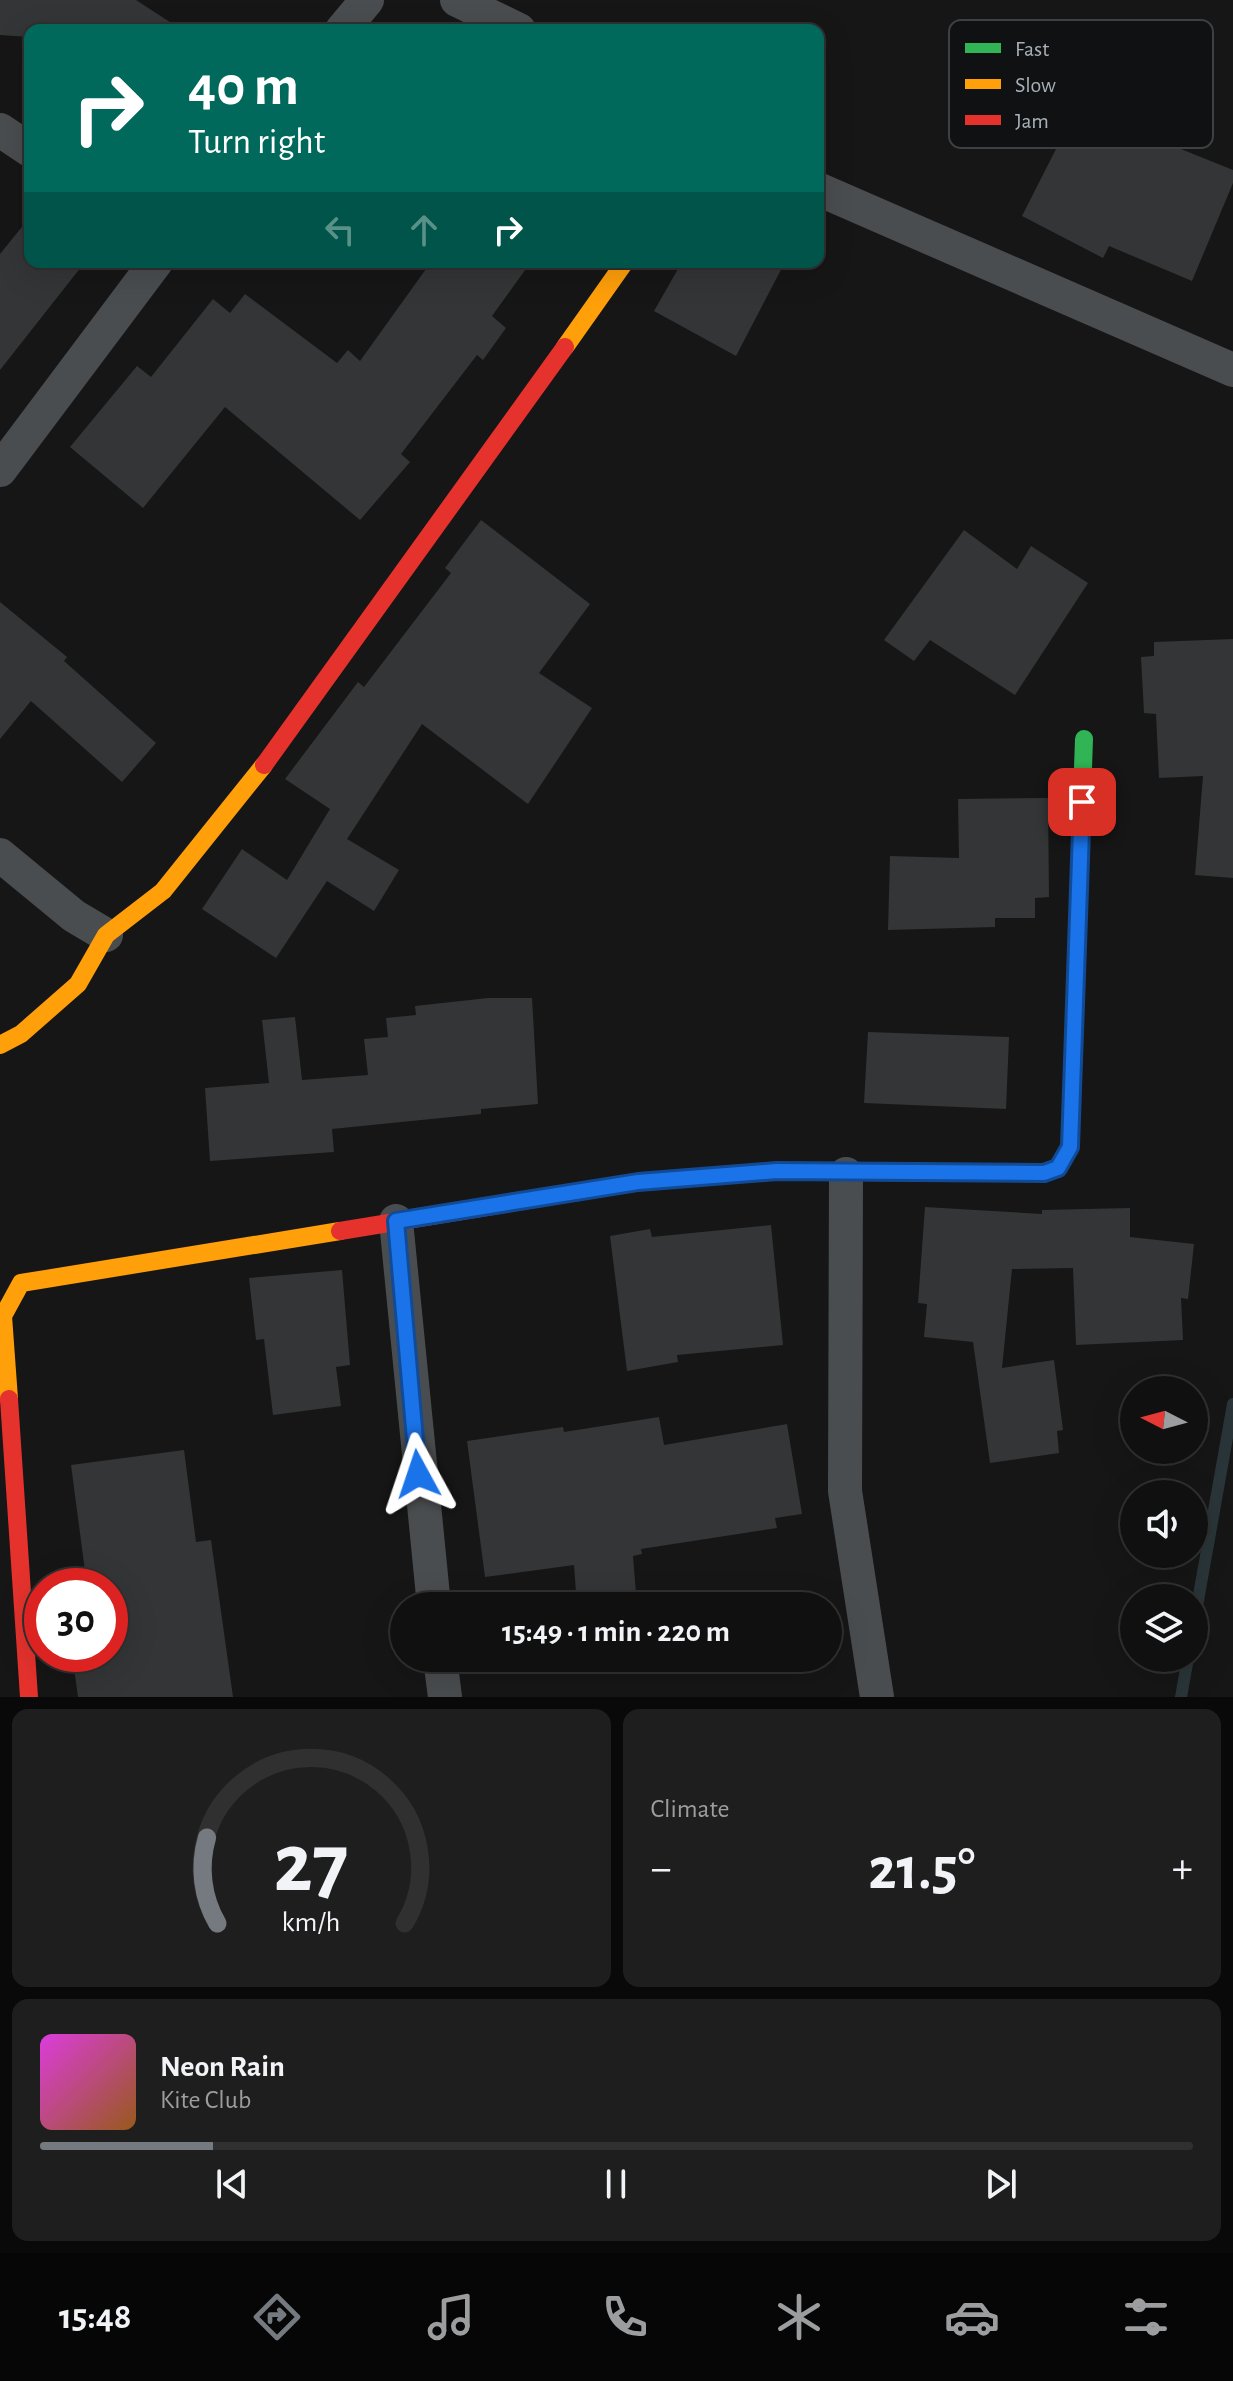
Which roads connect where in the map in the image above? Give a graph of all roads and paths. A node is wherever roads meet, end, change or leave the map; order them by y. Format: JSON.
{"nodes":[{"id":1,"x":367,"y":0,"type":"edge"},
{"id":2,"x":457,"y":0,"type":"edge"},
{"id":3,"x":347,"y":24,"type":"edge"},
{"id":4,"x":507,"y":24,"type":"edge"},
{"id":5,"x":0,"y":130,"type":"edge"},
{"id":6,"x":24,"y":146,"type":"edge"},
{"id":7,"x":824,"y":192,"type":"edge"},
{"id":8,"x":152,"y":268,"type":"edge"},
{"id":9,"x":621,"y":268,"type":"edge"},
{"id":10,"x":1233,"y":370,"type":"edge"},
{"id":11,"x":0,"y":470,"type":"edge"},
{"id":12,"x":1084,"y":739,"type":"dead end"},
{"id":13,"x":0,"y":855,"type":"edge"},
{"id":14,"x":106,"y":935,"type":"junction"},
{"id":15,"x":0,"y":1045,"type":"edge"},
{"id":16,"x":846,"y":1174,"type":"junction"},
{"id":17,"x":396,"y":1221,"type":"junction"},
{"id":18,"x":433,"y":1592,"type":"edge"},
{"id":19,"x":442,"y":1672,"type":"edge"},
{"id":20,"x":29,"y":1697,"type":"edge"},
{"id":21,"x":445,"y":1697,"type":"edge"},
{"id":22,"x":877,"y":1697,"type":"edge"}],
"edges":[{"from":1,"to":3,"type":"street"},
{"from":2,"to":4,"type":"street"},
{"from":5,"to":6,"type":"street"},
{"from":7,"to":10,"type":"street"},
{"from":8,"to":11,"type":"street"},
{"from":9,"to":14,"type":"street"},
{"from":12,"to":16,"type":"street"},
{"from":13,"to":14,"type":"street"},
{"from":14,"to":15,"type":"street"},
{"from":16,"to":17,"type":"street"},
{"from":16,"to":22,"type":"street"},
{"from":17,"to":18,"type":"street"},
{"from":17,"to":20,"type":"street"},
{"from":19,"to":21,"type":"street"}]}
